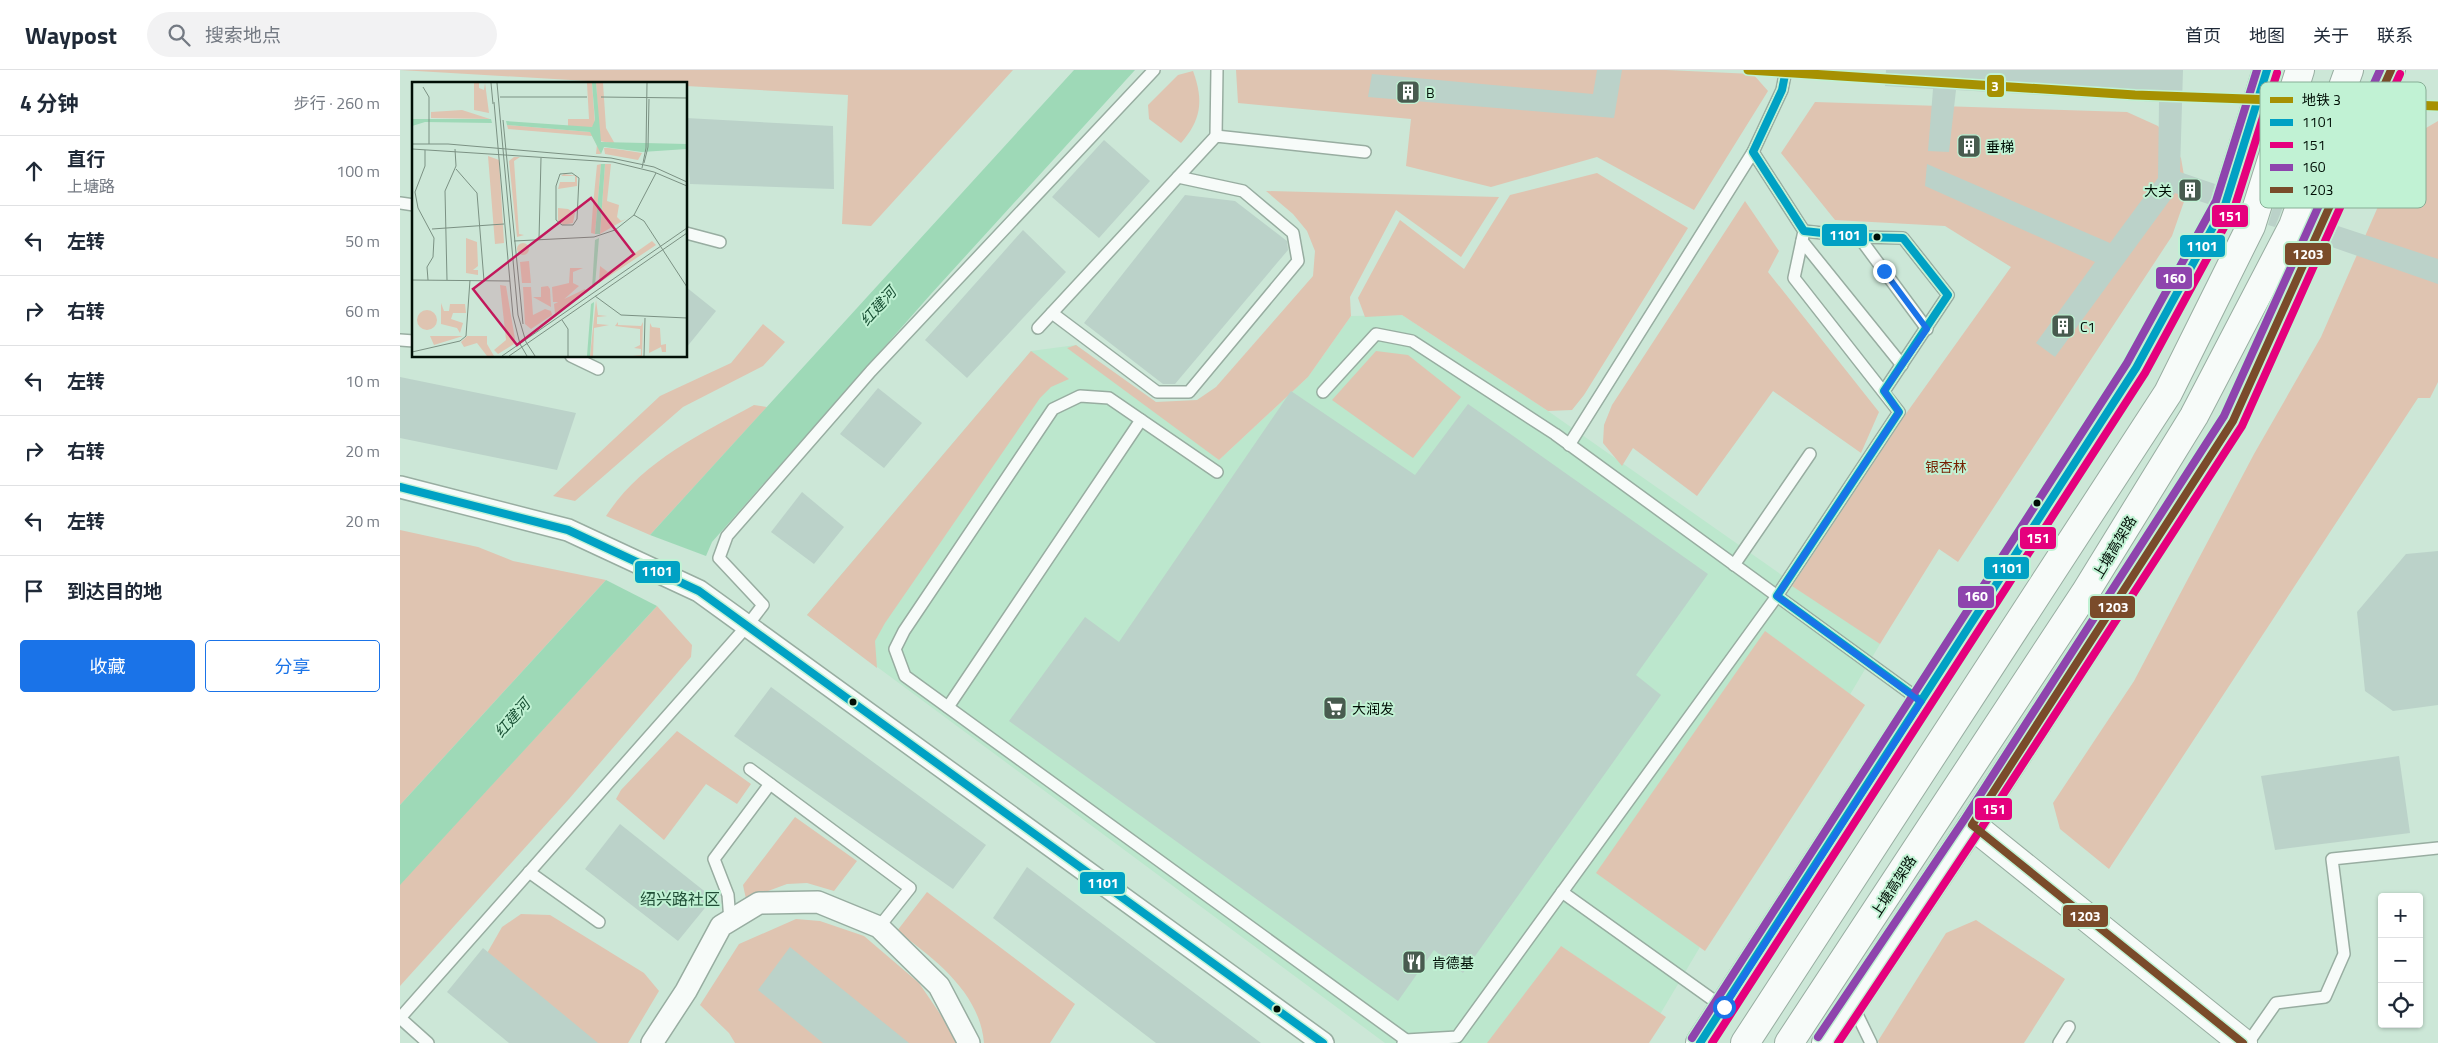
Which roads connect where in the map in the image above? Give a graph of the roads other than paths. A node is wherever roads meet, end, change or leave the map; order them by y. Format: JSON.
{"nodes":[{"id":1,"x":1154,"y":70,"type":"edge"},
{"id":2,"x":1218,"y":70,"type":"edge"},
{"id":3,"x":1786,"y":70,"type":"edge"},
{"id":4,"x":2267,"y":70,"type":"edge"},
{"id":5,"x":2300,"y":70,"type":"edge"},
{"id":6,"x":2349,"y":70,"type":"edge"},
{"id":7,"x":2391,"y":70,"type":"edge"},
{"id":8,"x":2263,"y":82,"type":"edge"},
{"id":9,"x":2296,"y":82,"type":"edge"},
{"id":10,"x":2345,"y":82,"type":"edge"},
{"id":11,"x":2386,"y":82,"type":"edge"},
{"id":12,"x":2260,"y":92,"type":"edge"},
{"id":13,"x":1216,"y":136,"type":"junction"},
{"id":14,"x":1365,"y":152,"type":"dead end"},
{"id":15,"x":1753,"y":152,"type":"junction"},
{"id":16,"x":1178,"y":177,"type":"junction"},
{"id":17,"x":2260,"y":195,"type":"edge"},
{"id":18,"x":2299,"y":208,"type":"edge"},
{"id":19,"x":2329,"y":208,"type":"edge"},
{"id":20,"x":688,"y":234,"type":"edge"},
{"id":21,"x":1803,"y":236,"type":"junction"},
{"id":22,"x":1859,"y":237,"type":"junction"},
{"id":23,"x":720,"y":242,"type":"dead end"},
{"id":24,"x":1052,"y":313,"type":"junction"},
{"id":25,"x":1038,"y":328,"type":"dead end"},
{"id":26,"x":1927,"y":329,"type":"junction"},
{"id":27,"x":575,"y":358,"type":"edge"},
{"id":28,"x":1902,"y":365,"type":"junction"},
{"id":29,"x":598,"y":369,"type":"dead end"},
{"id":30,"x":1884,"y":391,"type":"junction"},
{"id":31,"x":1323,"y":392,"type":"dead end"},
{"id":32,"x":1140,"y":420,"type":"junction"},
{"id":33,"x":1570,"y":445,"type":"junction"},
{"id":34,"x":1810,"y":454,"type":"dead end"},
{"id":35,"x":1217,"y":472,"type":"dead end"},
{"id":36,"x":400,"y":487,"type":"edge"},
{"id":37,"x":1734,"y":565,"type":"junction"},
{"id":38,"x":1777,"y":596,"type":"junction"},
{"id":39,"x":747,"y":626,"type":"junction"},
{"id":40,"x":1921,"y":702,"type":"junction"},
{"id":41,"x":948,"y":707,"type":"junction"},
{"id":42,"x":750,"y":769,"type":"dead end"},
{"id":43,"x":770,"y":784,"type":"junction"},
{"id":44,"x":1972,"y":825,"type":"junction"},
{"id":45,"x":2438,"y":848,"type":"edge"},
{"id":46,"x":529,"y":872,"type":"junction"},
{"id":47,"x":1562,"y":892,"type":"junction"},
{"id":48,"x":730,"y":921,"type":"junction"},
{"id":49,"x":599,"y":922,"type":"dead end"},
{"id":50,"x":879,"y":927,"type":"junction"},
{"id":51,"x":1852,"y":1004,"type":"junction"},
{"id":52,"x":1724,"y":1007,"type":"junction"},
{"id":53,"x":400,"y":1018,"type":"edge"},
{"id":54,"x":2069,"y":1027,"type":"dead end"},
{"id":55,"x":1298,"y":1036,"type":"edge"},
{"id":56,"x":1404,"y":1041,"type":"edge"},
{"id":57,"x":428,"y":1043,"type":"edge"},
{"id":58,"x":652,"y":1043,"type":"edge"},
{"id":59,"x":969,"y":1043,"type":"edge"},
{"id":60,"x":1323,"y":1043,"type":"edge"},
{"id":61,"x":1700,"y":1043,"type":"edge"},
{"id":62,"x":1745,"y":1043,"type":"edge"},
{"id":63,"x":1789,"y":1043,"type":"edge"},
{"id":64,"x":1826,"y":1043,"type":"edge"},
{"id":65,"x":1871,"y":1043,"type":"edge"},
{"id":66,"x":2059,"y":1043,"type":"edge"},
{"id":67,"x":2243,"y":1043,"type":"edge"},
{"id":68,"x":2248,"y":1043,"type":"edge"}],
"edges":[{"from":1,"to":39,"type":"lane"},
{"from":2,"to":13,"type":"lane"},
{"from":3,"to":15,"type":"lane"},
{"from":4,"to":8,"type":"main road"},
{"from":5,"to":9,"type":"main road"},
{"from":6,"to":10,"type":"main road","name":"上塘高架路"},
{"from":7,"to":11,"type":"main road"},
{"from":12,"to":40,"type":"main road"},
{"from":13,"to":14,"type":"lane"},
{"from":13,"to":16,"type":"lane"},
{"from":15,"to":21,"type":"lane"},
{"from":15,"to":33,"type":"lane"},
{"from":16,"to":24,"type":"lane"},
{"from":16,"to":24,"type":"lane"},
{"from":17,"to":62,"type":"main road"},
{"from":18,"to":63,"type":"main road","name":"上塘高架路"},
{"from":19,"to":44,"type":"main road"},
{"from":20,"to":23,"type":"lane"},
{"from":21,"to":22,"type":"lane"},
{"from":21,"to":28,"type":"lane"},
{"from":21,"to":30,"type":"lane"},
{"from":22,"to":26,"type":"lane"},
{"from":22,"to":26,"type":"lane"},
{"from":24,"to":25,"type":"lane"},
{"from":26,"to":28,"type":"lane"},
{"from":27,"to":29,"type":"lane"},
{"from":28,"to":30,"type":"lane"},
{"from":30,"to":38,"type":"lane"},
{"from":31,"to":33,"type":"lane"},
{"from":32,"to":35,"type":"lane"},
{"from":32,"to":41,"type":"lane"},
{"from":32,"to":41,"type":"lane"},
{"from":33,"to":37,"type":"lane"},
{"from":34,"to":37,"type":"lane"},
{"from":36,"to":39,"type":"street"},
{"from":37,"to":38,"type":"lane"},
{"from":38,"to":40,"type":"lane"},
{"from":38,"to":47,"type":"lane"},
{"from":39,"to":46,"type":"lane"},
{"from":39,"to":55,"type":"street"},
{"from":40,"to":52,"type":"main road"},
{"from":41,"to":56,"type":"lane"},
{"from":42,"to":43,"type":"lane"},
{"from":43,"to":48,"type":"lane"},
{"from":43,"to":50,"type":"lane"},
{"from":44,"to":51,"type":"main road"},
{"from":44,"to":67,"type":"main road"},
{"from":45,"to":68,"type":"lane"},
{"from":46,"to":49,"type":"lane"},
{"from":46,"to":53,"type":"lane"},
{"from":47,"to":52,"type":"lane"},
{"from":47,"to":56,"type":"lane"},
{"from":48,"to":50,"type":"street"},
{"from":48,"to":58,"type":"street"},
{"from":50,"to":59,"type":"street"},
{"from":51,"to":64,"type":"main road"},
{"from":51,"to":65,"type":"lane"},
{"from":52,"to":61,"type":"main road"},
{"from":53,"to":57,"type":"lane"},
{"from":54,"to":66,"type":"lane"},
{"from":55,"to":60,"type":"street"}]}
